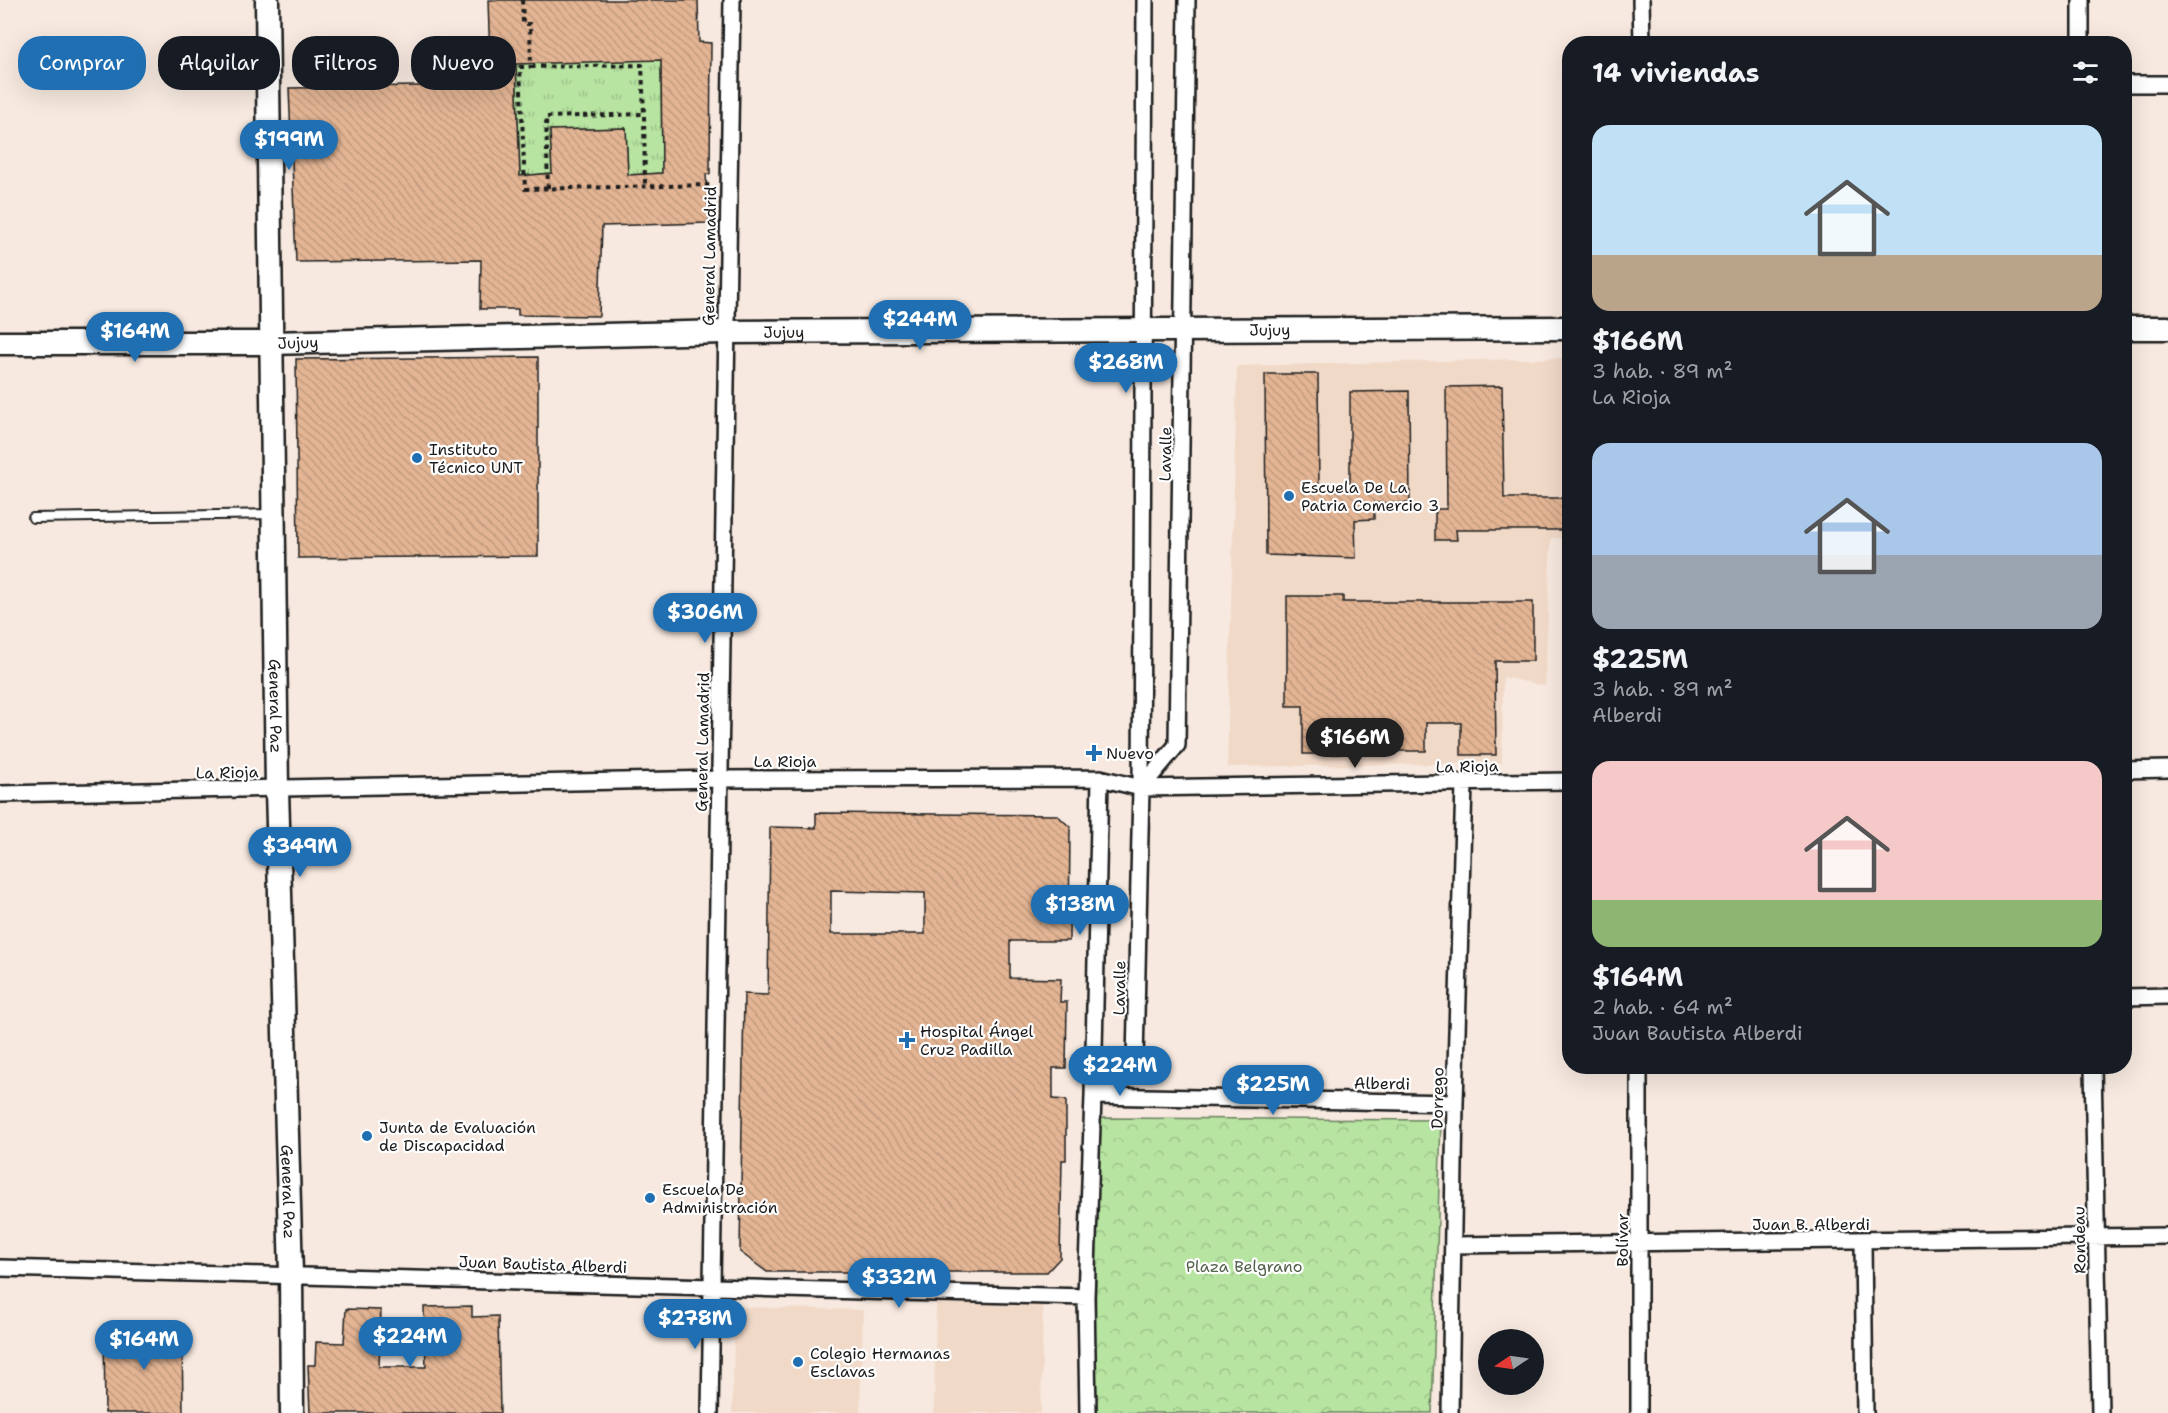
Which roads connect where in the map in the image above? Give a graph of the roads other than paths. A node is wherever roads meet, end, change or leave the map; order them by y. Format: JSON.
{"nodes":[{"id":1,"x":267,"y":0,"type":"edge"},
{"id":2,"x":732,"y":0,"type":"edge"},
{"id":3,"x":1145,"y":0,"type":"edge"},
{"id":4,"x":1188,"y":0,"type":"edge"},
{"id":5,"x":1641,"y":0,"type":"edge"},
{"id":6,"x":2081,"y":0,"type":"edge"},
{"id":7,"x":1642,"y":36,"type":"edge"},
{"id":8,"x":2081,"y":36,"type":"edge"},
{"id":9,"x":2132,"y":84,"type":"edge"},
{"id":10,"x":2168,"y":84,"type":"edge"},
{"id":11,"x":1562,"y":328,"type":"edge"},
{"id":12,"x":2132,"y":328,"type":"edge"},
{"id":13,"x":2168,"y":328,"type":"edge"},
{"id":14,"x":1142,"y":330,"type":"junction"},
{"id":15,"x":1185,"y":331,"type":"junction"},
{"id":16,"x":726,"y":332,"type":"junction"},
{"id":17,"x":0,"y":343,"type":"edge"},
{"id":18,"x":270,"y":343,"type":"junction"},
{"id":19,"x":273,"y":514,"type":"junction"},
{"id":20,"x":33,"y":518,"type":"dead end"},
{"id":21,"x":2168,"y":769,"type":"edge"},
{"id":22,"x":2132,"y":770,"type":"edge"},
{"id":23,"x":1100,"y":778,"type":"junction"},
{"id":24,"x":719,"y":779,"type":"junction"},
{"id":25,"x":1562,"y":781,"type":"edge"},
{"id":26,"x":1464,"y":784,"type":"junction"},
{"id":27,"x":1141,"y":788,"type":"junction"},
{"id":28,"x":277,"y":790,"type":"junction"},
{"id":29,"x":0,"y":794,"type":"edge"},
{"id":30,"x":2168,"y":996,"type":"edge"},
{"id":31,"x":2132,"y":997,"type":"edge"},
{"id":32,"x":1639,"y":1074,"type":"edge"},
{"id":33,"x":2093,"y":1074,"type":"edge"},
{"id":34,"x":1093,"y":1096,"type":"junction"},
{"id":35,"x":1455,"y":1103,"type":"junction"},
{"id":36,"x":2168,"y":1236,"type":"edge"},
{"id":37,"x":2097,"y":1237,"type":"junction"},
{"id":38,"x":1863,"y":1242,"type":"junction"},
{"id":39,"x":1640,"y":1243,"type":"junction"},
{"id":40,"x":1454,"y":1245,"type":"junction"},
{"id":41,"x":0,"y":1268,"type":"edge"},
{"id":42,"x":291,"y":1274,"type":"junction"},
{"id":43,"x":713,"y":1288,"type":"junction"},
{"id":44,"x":1086,"y":1297,"type":"junction"},
{"id":45,"x":292,"y":1413,"type":"edge"},
{"id":46,"x":710,"y":1413,"type":"edge"},
{"id":47,"x":1088,"y":1413,"type":"edge"},
{"id":48,"x":1450,"y":1413,"type":"edge"},
{"id":49,"x":1639,"y":1413,"type":"edge"},
{"id":50,"x":1865,"y":1413,"type":"edge"},
{"id":51,"x":2100,"y":1413,"type":"edge"}],
"edges":[{"from":1,"to":18,"type":"street","name":"General Paz"},
{"from":2,"to":16,"type":"street","name":"General Lamadrid"},
{"from":3,"to":14,"type":"street","name":"Lavalle"},
{"from":4,"to":15,"type":"street","name":"Lavalle"},
{"from":5,"to":7,"type":"street"},
{"from":6,"to":8,"type":"street"},
{"from":9,"to":10,"type":"street"},
{"from":11,"to":15,"type":"street","name":"Jujuy"},
{"from":12,"to":13,"type":"street"},
{"from":14,"to":15,"type":"street","name":"Jujuy"},
{"from":14,"to":16,"type":"street","name":"Jujuy"},
{"from":14,"to":27,"type":"street","name":"Lavalle"},
{"from":15,"to":27,"type":"street","name":"Lavalle"},
{"from":16,"to":18,"type":"street","name":"Jujuy"},
{"from":16,"to":24,"type":"street","name":"General Lamadrid"},
{"from":17,"to":18,"type":"street","name":"Jujuy"},
{"from":18,"to":19,"type":"street","name":"General Paz"},
{"from":19,"to":20,"type":"lane"},
{"from":19,"to":28,"type":"street","name":"General Paz"},
{"from":21,"to":22,"type":"street"},
{"from":23,"to":24,"type":"street","name":"La Rioja"},
{"from":23,"to":27,"type":"street","name":"La Rioja"},
{"from":23,"to":34,"type":"street","name":"Lavalle"},
{"from":24,"to":28,"type":"street","name":"La Rioja"},
{"from":24,"to":43,"type":"street","name":"General Lamadrid"},
{"from":25,"to":26,"type":"street","name":"La Rioja"},
{"from":26,"to":27,"type":"street","name":"La Rioja"},
{"from":26,"to":35,"type":"street","name":"Dorrego"},
{"from":27,"to":34,"type":"street","name":"Lavalle"},
{"from":28,"to":29,"type":"street","name":"La Rioja"},
{"from":28,"to":42,"type":"street","name":"General Paz"},
{"from":30,"to":31,"type":"street"},
{"from":32,"to":39,"type":"street","name":"Bolívar"},
{"from":33,"to":37,"type":"street","name":"Rondeau"},
{"from":34,"to":35,"type":"street","name":"Alberdi"},
{"from":34,"to":44,"type":"street","name":"Lavalle"},
{"from":35,"to":40,"type":"street","name":"Dorrego"},
{"from":36,"to":37,"type":"street","name":"Juan B. Alberdi"},
{"from":37,"to":38,"type":"street","name":"Juan B. Alberdi"},
{"from":37,"to":51,"type":"street","name":"Rondeau"},
{"from":38,"to":39,"type":"street","name":"Juan B. Alberdi"},
{"from":38,"to":50,"type":"street"},
{"from":39,"to":40,"type":"street","name":"Juan B. Alberdi"},
{"from":39,"to":49,"type":"street","name":"Bolívar"},
{"from":40,"to":48,"type":"street","name":"Dorrego"},
{"from":41,"to":42,"type":"street","name":"Juan Bautista Alberdi"},
{"from":42,"to":43,"type":"street","name":"Juan Bautista Alberdi"},
{"from":42,"to":45,"type":"street","name":"General Paz"},
{"from":43,"to":44,"type":"street","name":"Juan Bautista Alberdi"},
{"from":43,"to":46,"type":"street","name":"General Lamadrid"},
{"from":44,"to":47,"type":"street","name":"Lavalle"}]}
